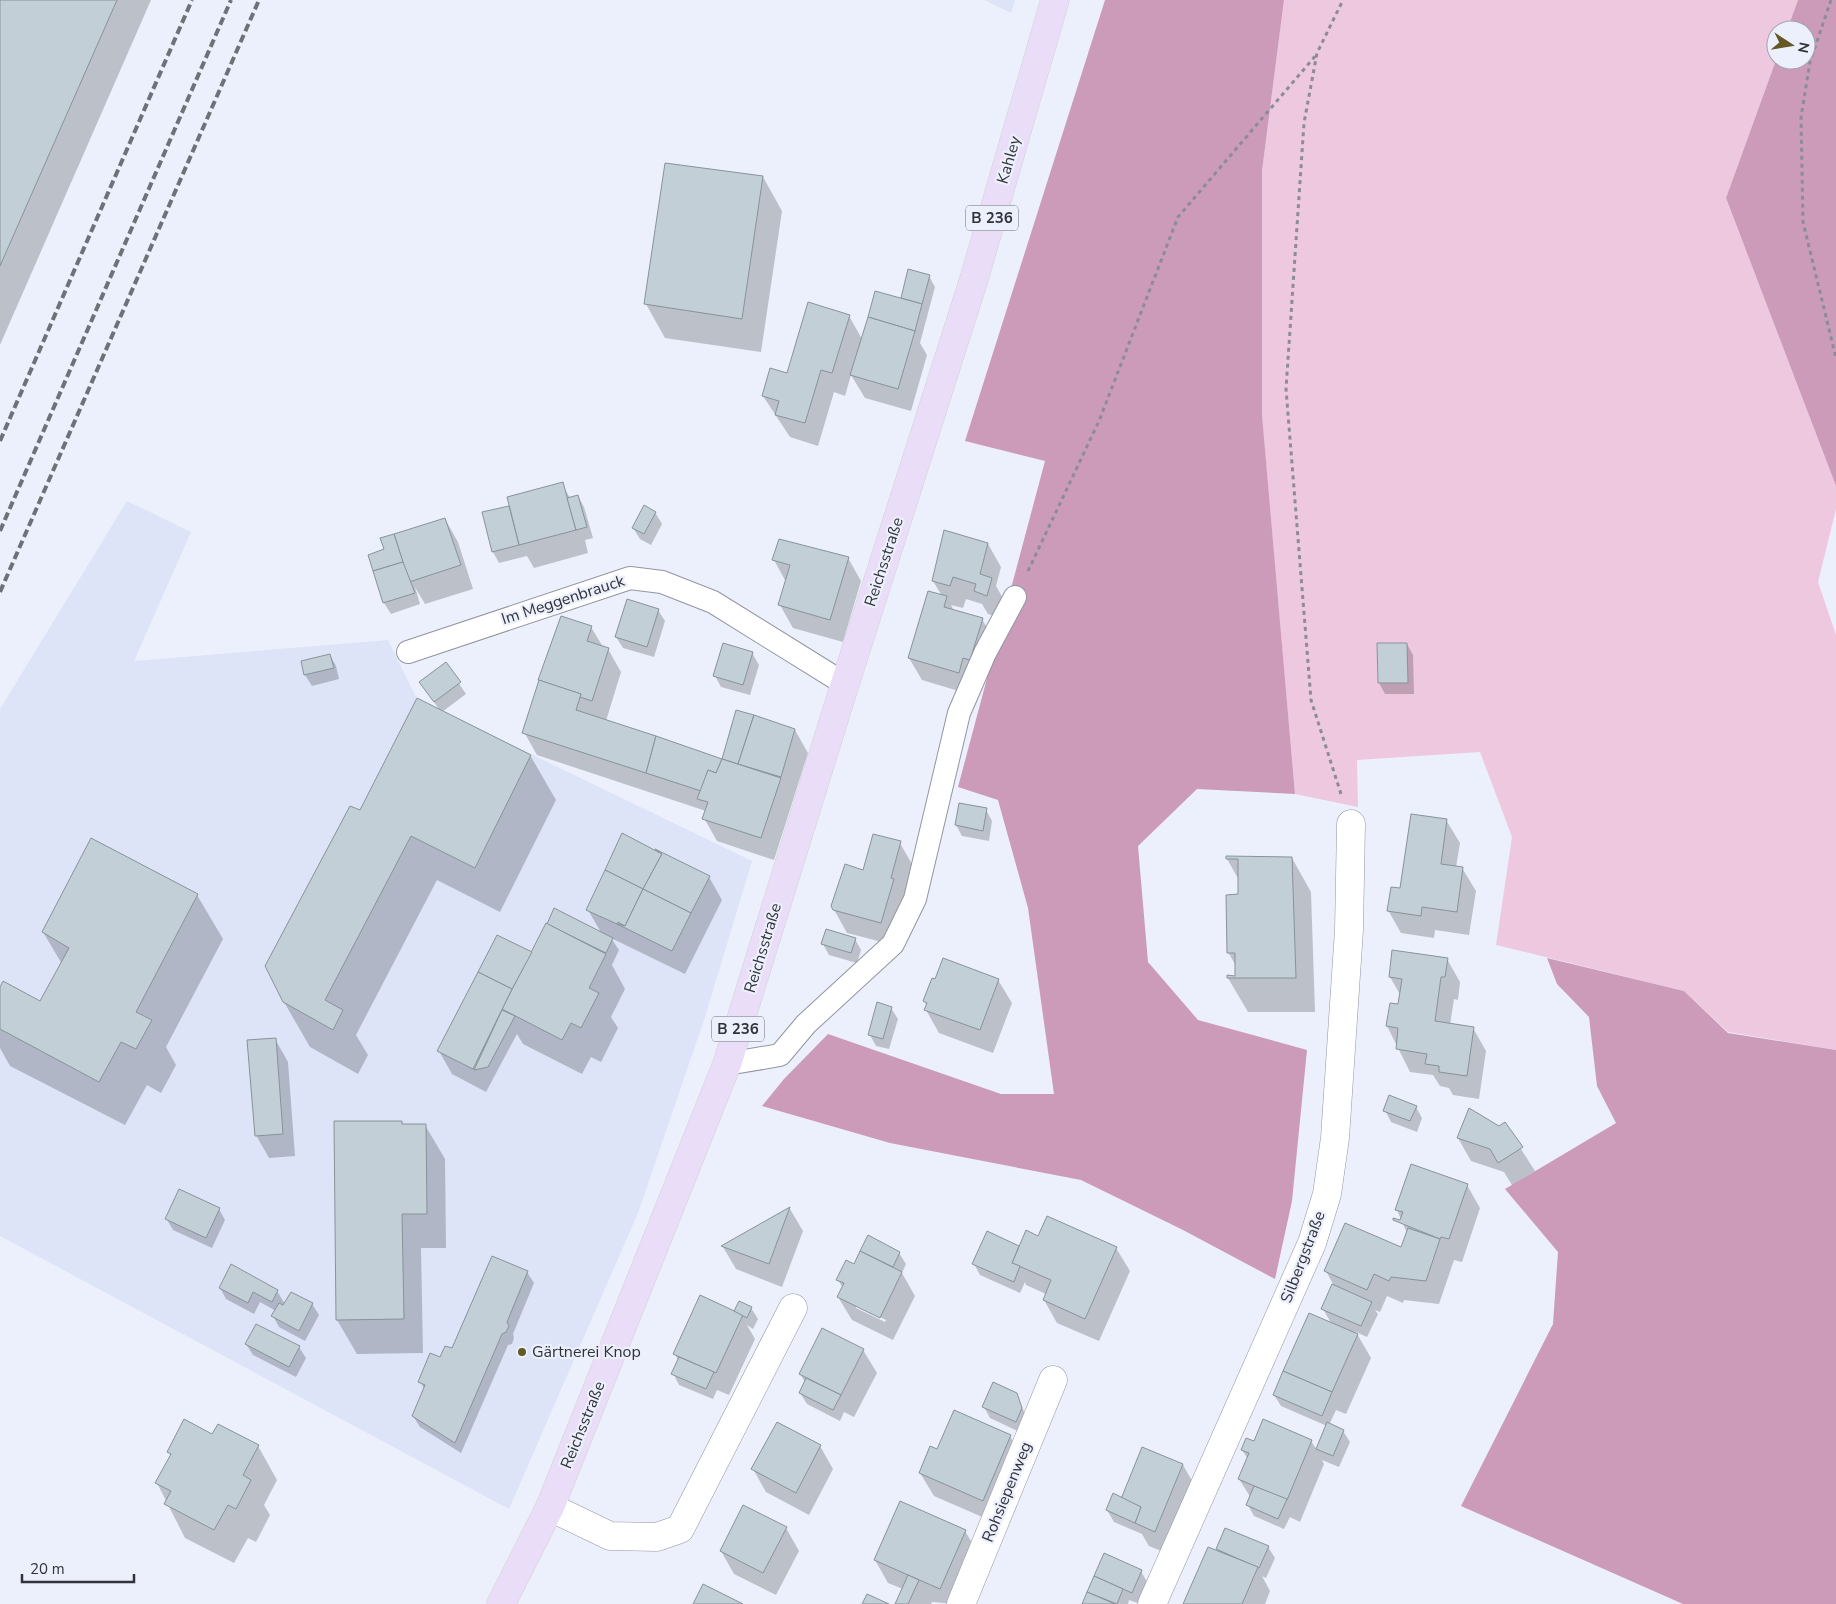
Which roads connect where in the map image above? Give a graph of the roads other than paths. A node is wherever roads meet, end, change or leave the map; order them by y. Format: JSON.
{"nodes":[{"id":1,"x":1055,"y":0,"type":"edge"},
{"id":2,"x":925,"y":435,"type":"joint"},
{"id":3,"x":1015,"y":597,"type":"road end"},
{"id":4,"x":408,"y":652,"type":"dead end"},
{"id":5,"x":844,"y":684,"type":"junction"},
{"id":6,"x":1351,"y":824,"type":"road end"},
{"id":7,"x":727,"y":1064,"type":"junction"},
{"id":8,"x":793,"y":1308,"type":"dead end"},
{"id":9,"x":1053,"y":1380,"type":"dead end"},
{"id":10,"x":550,"y":1507,"type":"junction"},
{"id":11,"x":501,"y":1604,"type":"edge"},
{"id":12,"x":961,"y":1604,"type":"edge"},
{"id":13,"x":1152,"y":1604,"type":"edge"}],
"edges":[{"from":1,"to":2,"type":"main road","name":"Kahley","number":"B 236"},
{"from":2,"to":5,"type":"main road","name":"Reichsstraße","number":"B 236"},
{"from":3,"to":7,"type":"lane"},
{"from":4,"to":5,"type":"lane","name":"Im Meggenbrauck"},
{"from":5,"to":7,"type":"main road","name":"Reichsstraße","number":"B 236"},
{"from":6,"to":13,"type":"street","name":"Silbergstraße"},
{"from":7,"to":10,"type":"main road","name":"Reichsstraße","number":"B 236"},
{"from":8,"to":10,"type":"street"},
{"from":9,"to":12,"type":"street","name":"Rohsiepenweg"},
{"from":10,"to":11,"type":"main road","name":"Reichsstraße","number":"B 236"}]}
